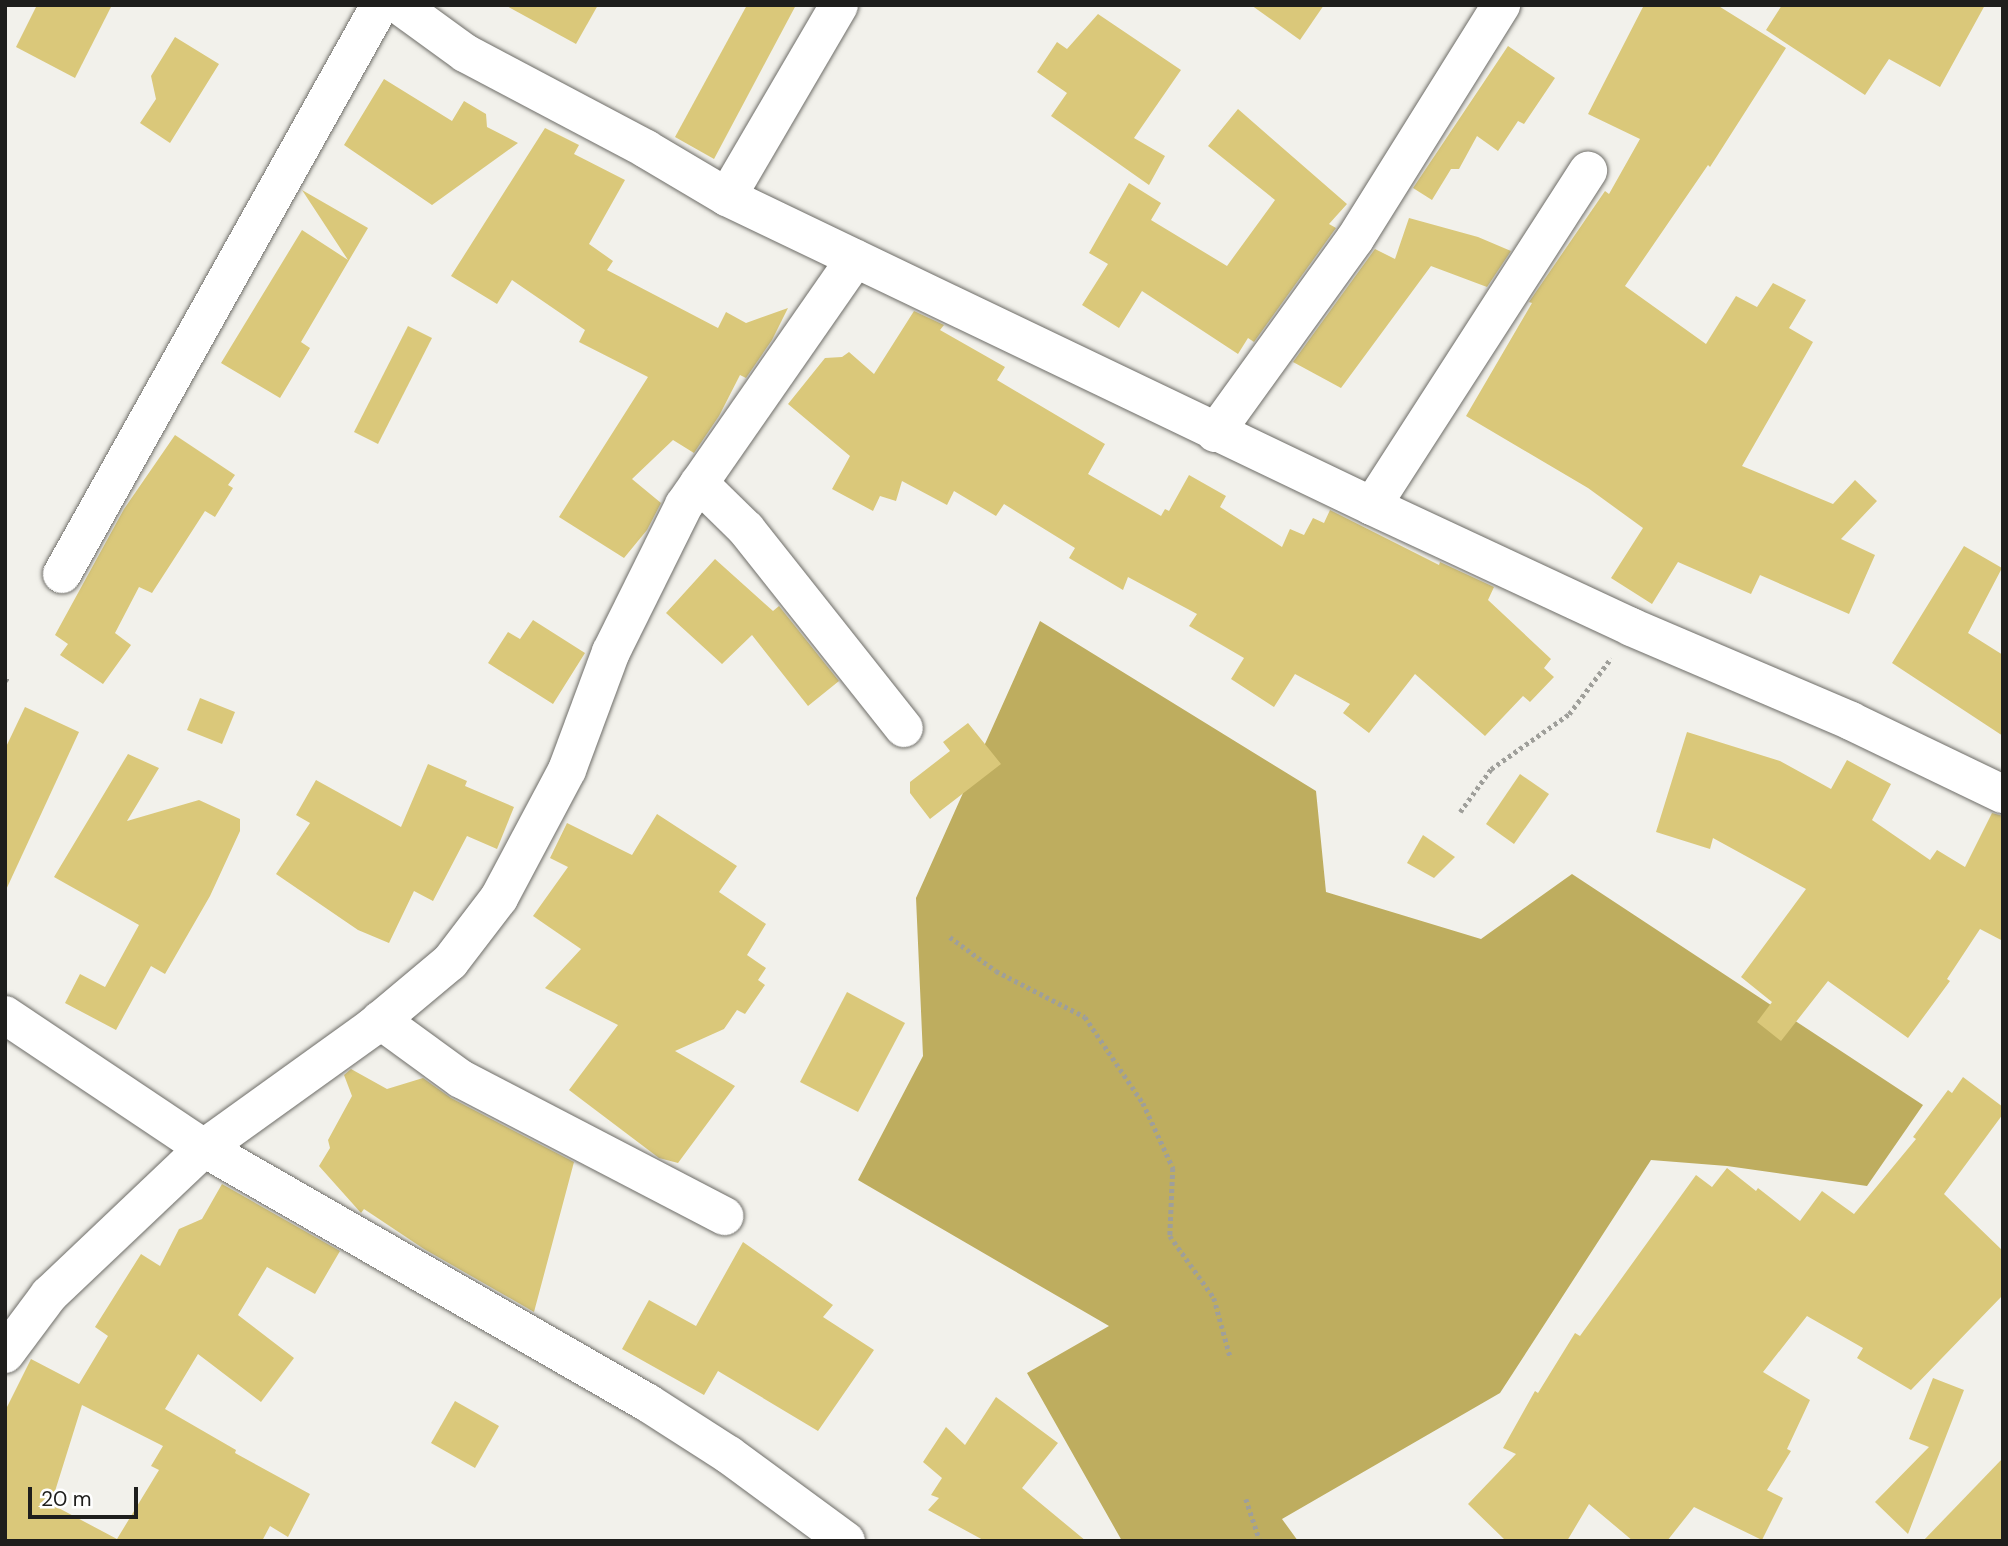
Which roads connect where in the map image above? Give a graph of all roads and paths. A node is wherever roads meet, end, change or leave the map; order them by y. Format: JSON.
{"nodes":[{"id":1,"x":380,"y":5,"type":"edge"},
{"id":2,"x":398,"y":5,"type":"edge"},
{"id":3,"x":839,"y":5,"type":"edge"},
{"id":4,"x":1501,"y":5,"type":"edge"},
{"id":5,"x":1588,"y":171,"type":"dead end"},
{"id":6,"x":727,"y":197,"type":"junction"},
{"id":7,"x":855,"y":259,"type":"junction"},
{"id":8,"x":1215,"y":433,"type":"junction"},
{"id":9,"x":699,"y":483,"type":"junction"},
{"id":10,"x":1372,"y":506,"type":"junction"},
{"id":11,"x":62,"y":574,"type":"dead end"},
{"id":12,"x":1631,"y":628,"type":"junction"},
{"id":13,"x":904,"y":728,"type":"dead end"},
{"id":14,"x":2003,"y":794,"type":"edge"},
{"id":15,"x":1460,"y":812,"type":"dead end"},
{"id":16,"x":950,"y":937,"type":"dead end"},
{"id":17,"x":5,"y":1015,"type":"edge"},
{"id":18,"x":380,"y":1020,"type":"junction"},
{"id":19,"x":204,"y":1148,"type":"junction"},
{"id":20,"x":724,"y":1216,"type":"dead end"},
{"id":21,"x":5,"y":1354,"type":"edge"},
{"id":22,"x":1230,"y":1356,"type":"dead end"},
{"id":23,"x":1247,"y":1499,"type":"dead end"},
{"id":24,"x":846,"y":1541,"type":"edge"},
{"id":25,"x":1260,"y":1541,"type":"edge"}],
"edges":[{"from":1,"to":11,"type":"street"},
{"from":2,"to":6,"type":"street"},
{"from":3,"to":6,"type":"street"},
{"from":4,"to":8,"type":"street"},
{"from":5,"to":10,"type":"street"},
{"from":6,"to":7,"type":"street"},
{"from":7,"to":8,"type":"street"},
{"from":7,"to":9,"type":"street"},
{"from":8,"to":10,"type":"street"},
{"from":9,"to":13,"type":"street"},
{"from":9,"to":18,"type":"street"},
{"from":10,"to":12,"type":"street"},
{"from":12,"to":14,"type":"street"},
{"from":12,"to":15,"type":"path"},
{"from":16,"to":22,"type":"path"},
{"from":17,"to":19,"type":"street"},
{"from":18,"to":19,"type":"street"},
{"from":18,"to":20,"type":"street"},
{"from":19,"to":21,"type":"street"},
{"from":19,"to":24,"type":"street"},
{"from":23,"to":25,"type":"path"}]}
